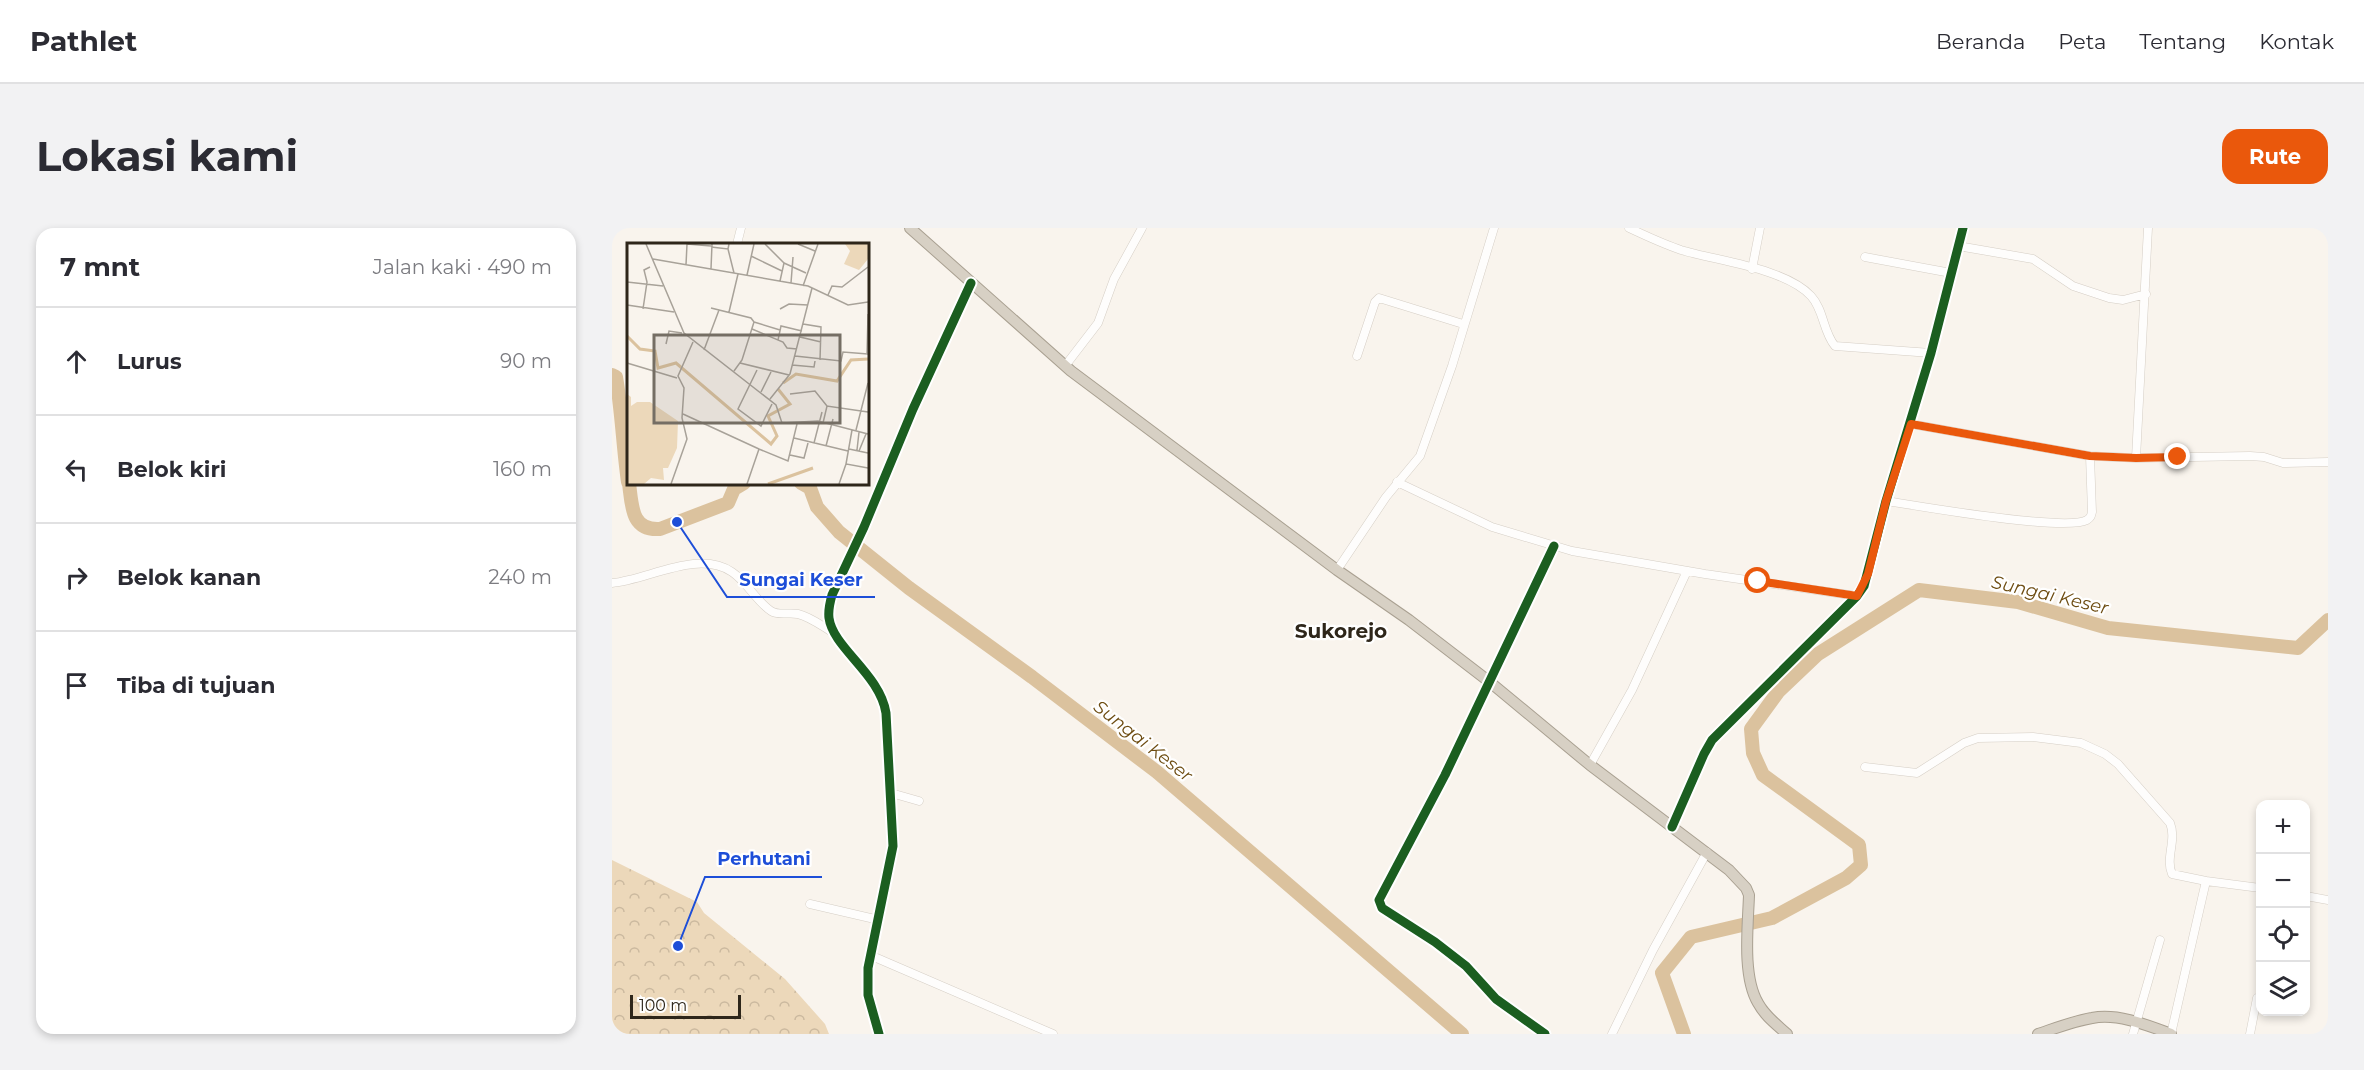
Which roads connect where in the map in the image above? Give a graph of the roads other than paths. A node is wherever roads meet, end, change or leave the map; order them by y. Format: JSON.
{"nodes":[{"id":1,"x":741,"y":228,"type":"edge"},
{"id":2,"x":910,"y":228,"type":"edge"},
{"id":3,"x":1142,"y":228,"type":"edge"},
{"id":4,"x":1494,"y":228,"type":"edge"},
{"id":5,"x":1629,"y":228,"type":"edge"},
{"id":6,"x":1760,"y":228,"type":"edge"},
{"id":7,"x":1963,"y":228,"type":"edge"},
{"id":8,"x":2148,"y":228,"type":"edge"},
{"id":9,"x":738,"y":243,"type":"edge"},
{"id":10,"x":1958,"y":246,"type":"junction"},
{"id":11,"x":1865,"y":257,"type":"dead end"},
{"id":12,"x":1752,"y":269,"type":"junction"},
{"id":13,"x":1951,"y":273,"type":"junction"},
{"id":14,"x":971,"y":283,"type":"junction"},
{"id":15,"x":2146,"y":294,"type":"junction"},
{"id":16,"x":1463,"y":324,"type":"junction"},
{"id":17,"x":1931,"y":353,"type":"junction"},
{"id":18,"x":1357,"y":356,"type":"dead end"},
{"id":19,"x":1065,"y":366,"type":"junction"},
{"id":20,"x":1911,"y":424,"type":"junction"},
{"id":21,"x":2090,"y":456,"type":"junction"},
{"id":22,"x":2136,"y":458,"type":"junction"},
{"id":23,"x":2328,"y":462,"type":"edge"},
{"id":24,"x":1397,"y":483,"type":"junction"},
{"id":25,"x":1886,"y":501,"type":"junction"},
{"id":26,"x":1554,"y":546,"type":"junction"},
{"id":27,"x":1337,"y":570,"type":"junction"},
{"id":28,"x":1687,"y":571,"type":"junction"},
{"id":29,"x":612,"y":584,"type":"edge"},
{"id":30,"x":1857,"y":596,"type":"junction"},
{"id":31,"x":834,"y":633,"type":"junction"},
{"id":32,"x":1491,"y":683,"type":"junction"},
{"id":33,"x":1590,"y":765,"type":"junction"},
{"id":34,"x":1864,"y":767,"type":"dead end"},
{"id":35,"x":891,"y":793,"type":"junction"},
{"id":36,"x":919,"y":801,"type":"dead end"},
{"id":37,"x":1672,"y":827,"type":"junction"},
{"id":38,"x":1707,"y":852,"type":"junction"},
{"id":39,"x":2206,"y":881,"type":"junction"},
{"id":40,"x":2256,"y":887,"type":"edge"},
{"id":41,"x":2310,"y":897,"type":"edge"},
{"id":42,"x":2328,"y":900,"type":"edge"},
{"id":43,"x":810,"y":904,"type":"dead end"},
{"id":44,"x":879,"y":920,"type":"junction"},
{"id":45,"x":2160,"y":940,"type":"dead end"},
{"id":46,"x":872,"y":956,"type":"junction"},
{"id":47,"x":2256,"y":1003,"type":"edge"},
{"id":48,"x":2137,"y":1023,"type":"junction"},
{"id":49,"x":879,"y":1034,"type":"edge"},
{"id":50,"x":1053,"y":1034,"type":"edge"},
{"id":51,"x":1545,"y":1034,"type":"edge"},
{"id":52,"x":1612,"y":1034,"type":"edge"},
{"id":53,"x":1787,"y":1034,"type":"edge"},
{"id":54,"x":2038,"y":1034,"type":"edge"},
{"id":55,"x":2133,"y":1034,"type":"edge"},
{"id":56,"x":2171,"y":1034,"type":"edge"},
{"id":57,"x":2250,"y":1034,"type":"edge"}],
"edges":[{"from":1,"to":9,"type":"street"},
{"from":2,"to":14,"type":"highway"},
{"from":3,"to":19,"type":"street"},
{"from":4,"to":16,"type":"street"},
{"from":5,"to":12,"type":"street"},
{"from":6,"to":12,"type":"street"},
{"from":7,"to":10,"type":"street"},
{"from":8,"to":15,"type":"street"},
{"from":10,"to":13,"type":"street"},
{"from":10,"to":15,"type":"street"},
{"from":11,"to":13,"type":"street"},
{"from":12,"to":17,"type":"street"},
{"from":13,"to":17,"type":"street"},
{"from":14,"to":19,"type":"highway"},
{"from":14,"to":31,"type":"street"},
{"from":15,"to":22,"type":"street"},
{"from":16,"to":18,"type":"street"},
{"from":16,"to":24,"type":"street"},
{"from":17,"to":20,"type":"street"},
{"from":19,"to":27,"type":"highway"},
{"from":20,"to":21,"type":"street"},
{"from":20,"to":25,"type":"street"},
{"from":21,"to":22,"type":"street"},
{"from":21,"to":25,"type":"street"},
{"from":22,"to":23,"type":"street"},
{"from":24,"to":26,"type":"street"},
{"from":24,"to":27,"type":"street"},
{"from":25,"to":30,"type":"street"},
{"from":26,"to":28,"type":"street"},
{"from":26,"to":32,"type":"street"},
{"from":27,"to":32,"type":"highway"},
{"from":28,"to":30,"type":"street"},
{"from":28,"to":33,"type":"street"},
{"from":29,"to":31,"type":"street"},
{"from":30,"to":37,"type":"street"},
{"from":31,"to":35,"type":"street"},
{"from":32,"to":33,"type":"highway"},
{"from":32,"to":51,"type":"street"},
{"from":33,"to":37,"type":"highway"},
{"from":34,"to":39,"type":"street"},
{"from":35,"to":36,"type":"street"},
{"from":35,"to":44,"type":"street"},
{"from":37,"to":38,"type":"highway"},
{"from":38,"to":52,"type":"street"},
{"from":38,"to":53,"type":"highway"},
{"from":39,"to":40,"type":"street"},
{"from":39,"to":56,"type":"street"},
{"from":41,"to":42,"type":"street"},
{"from":43,"to":44,"type":"street"},
{"from":44,"to":46,"type":"street"},
{"from":45,"to":48,"type":"street"},
{"from":46,"to":49,"type":"street"},
{"from":46,"to":50,"type":"street"},
{"from":47,"to":57,"type":"street"},
{"from":48,"to":54,"type":"highway"},
{"from":48,"to":55,"type":"street"},
{"from":48,"to":56,"type":"highway"}]}
